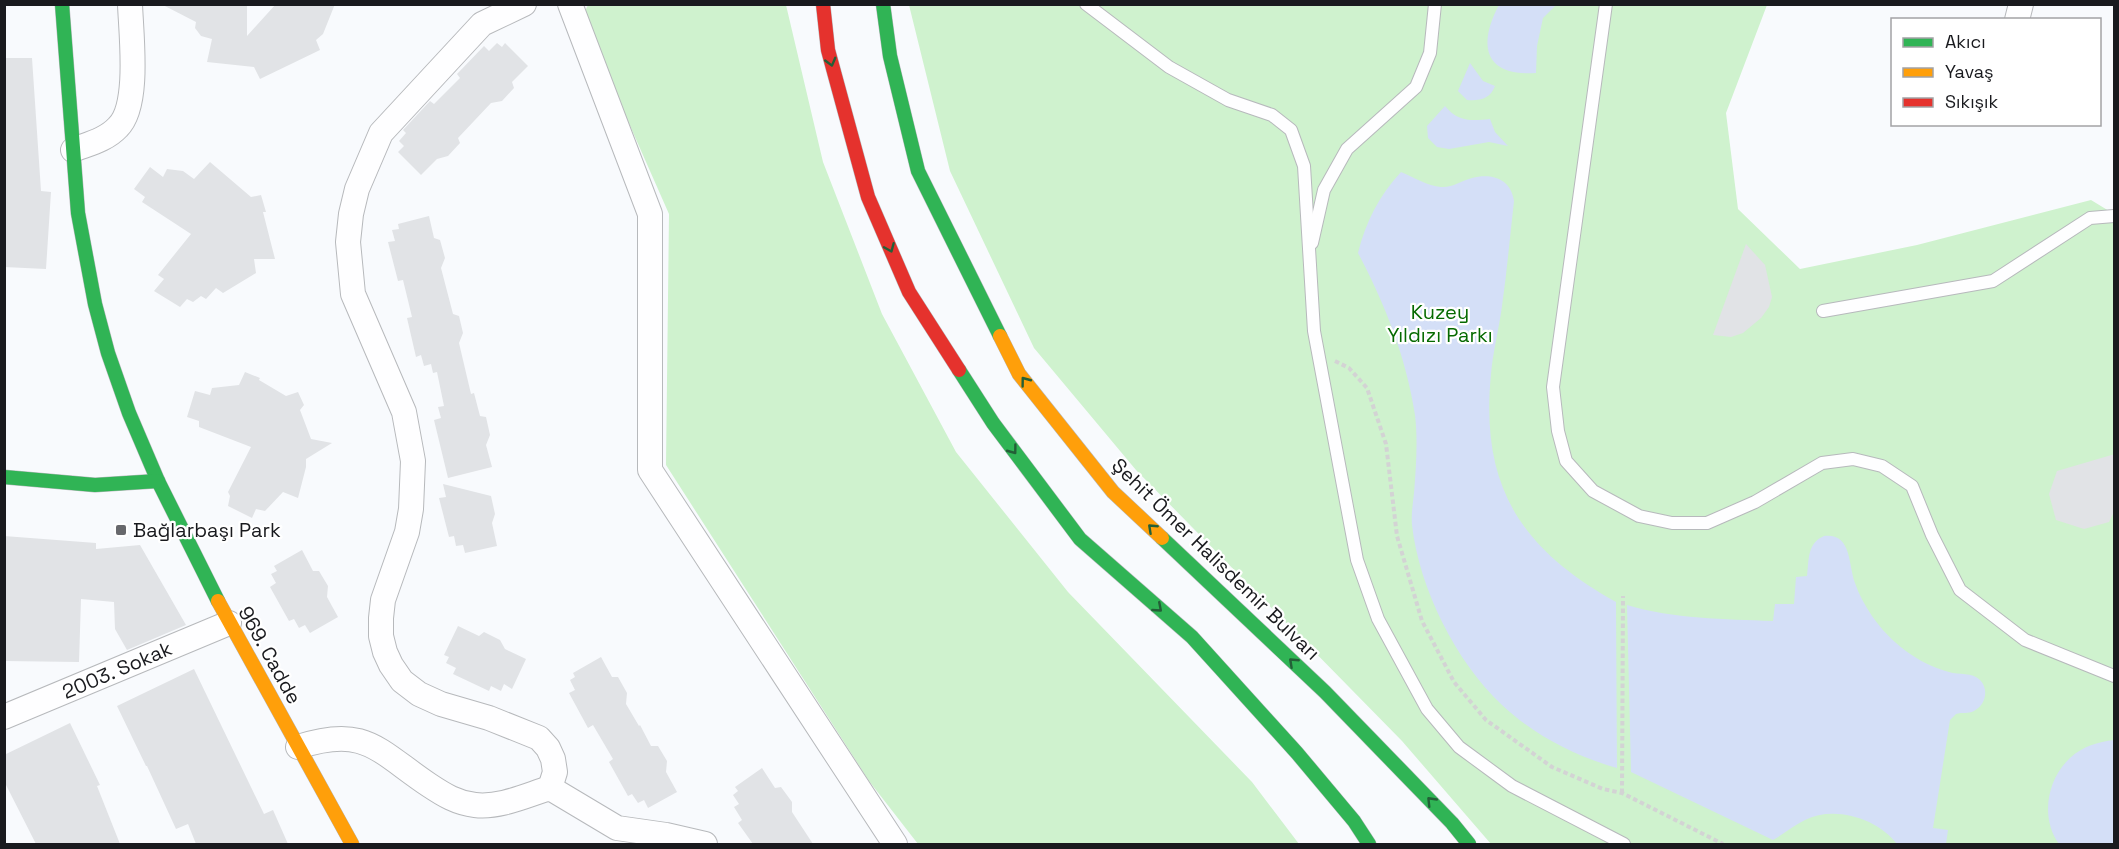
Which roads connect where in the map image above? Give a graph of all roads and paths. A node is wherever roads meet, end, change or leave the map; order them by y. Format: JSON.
{"nodes":[{"id":1,"x":62,"y":4,"type":"edge"},
{"id":2,"x":130,"y":4,"type":"edge"},
{"id":3,"x":524,"y":4,"type":"edge"},
{"id":4,"x":570,"y":4,"type":"edge"},
{"id":5,"x":823,"y":4,"type":"edge"},
{"id":6,"x":883,"y":4,"type":"edge"},
{"id":7,"x":1086,"y":4,"type":"edge"},
{"id":8,"x":1435,"y":4,"type":"edge"},
{"id":9,"x":1606,"y":4,"type":"edge"},
{"id":10,"x":73,"y":150,"type":"junction"},
{"id":11,"x":2115,"y":216,"type":"edge"},
{"id":12,"x":1309,"y":256,"type":"junction"},
{"id":13,"x":1823,"y":311,"type":"dead end"},
{"id":14,"x":1318,"y":353,"type":"junction"},
{"id":15,"x":4,"y":477,"type":"edge"},
{"id":16,"x":158,"y":481,"type":"junction"},
{"id":17,"x":1623,"y":596,"type":"dead end"},
{"id":18,"x":229,"y":623,"type":"junction"},
{"id":19,"x":2115,"y":676,"type":"edge"},
{"id":20,"x":4,"y":717,"type":"edge"},
{"id":21,"x":298,"y":747,"type":"junction"},
{"id":22,"x":550,"y":788,"type":"junction"},
{"id":23,"x":1622,"y":793,"type":"junction"},
{"id":24,"x":352,"y":844,"type":"edge"},
{"id":25,"x":705,"y":844,"type":"edge"},
{"id":26,"x":895,"y":844,"type":"edge"},
{"id":27,"x":1369,"y":844,"type":"edge"},
{"id":28,"x":1469,"y":844,"type":"edge"},
{"id":29,"x":1624,"y":844,"type":"edge"},
{"id":30,"x":1723,"y":844,"type":"edge"}],
"edges":[{"from":1,"to":10,"type":"main road","name":"969. Cadde"},
{"from":2,"to":10,"type":"street"},
{"from":3,"to":22,"type":"street"},
{"from":4,"to":26,"type":"street"},
{"from":5,"to":27,"type":"main road","one_way":true},
{"from":28,"to":6,"type":"main road","name":"Şehit Ömer Halisdemir Bulvarı","one_way":true},
{"from":7,"to":12,"type":"lane"},
{"from":8,"to":12,"type":"lane"},
{"from":9,"to":19,"type":"lane"},
{"from":10,"to":16,"type":"main road","name":"969. Cadde"},
{"from":11,"to":13,"type":"lane"},
{"from":12,"to":14,"type":"lane"},
{"from":14,"to":23,"type":"path"},
{"from":14,"to":29,"type":"lane"},
{"from":15,"to":16,"type":"main road"},
{"from":16,"to":18,"type":"main road","name":"969. Cadde"},
{"from":17,"to":23,"type":"path"},
{"from":18,"to":20,"type":"street","name":"2003. Sokak"},
{"from":18,"to":21,"type":"main road","name":"969. Cadde"},
{"from":21,"to":22,"type":"street"},
{"from":21,"to":24,"type":"main road","name":"969. Cadde"},
{"from":22,"to":25,"type":"street"},
{"from":23,"to":30,"type":"path"}]}
